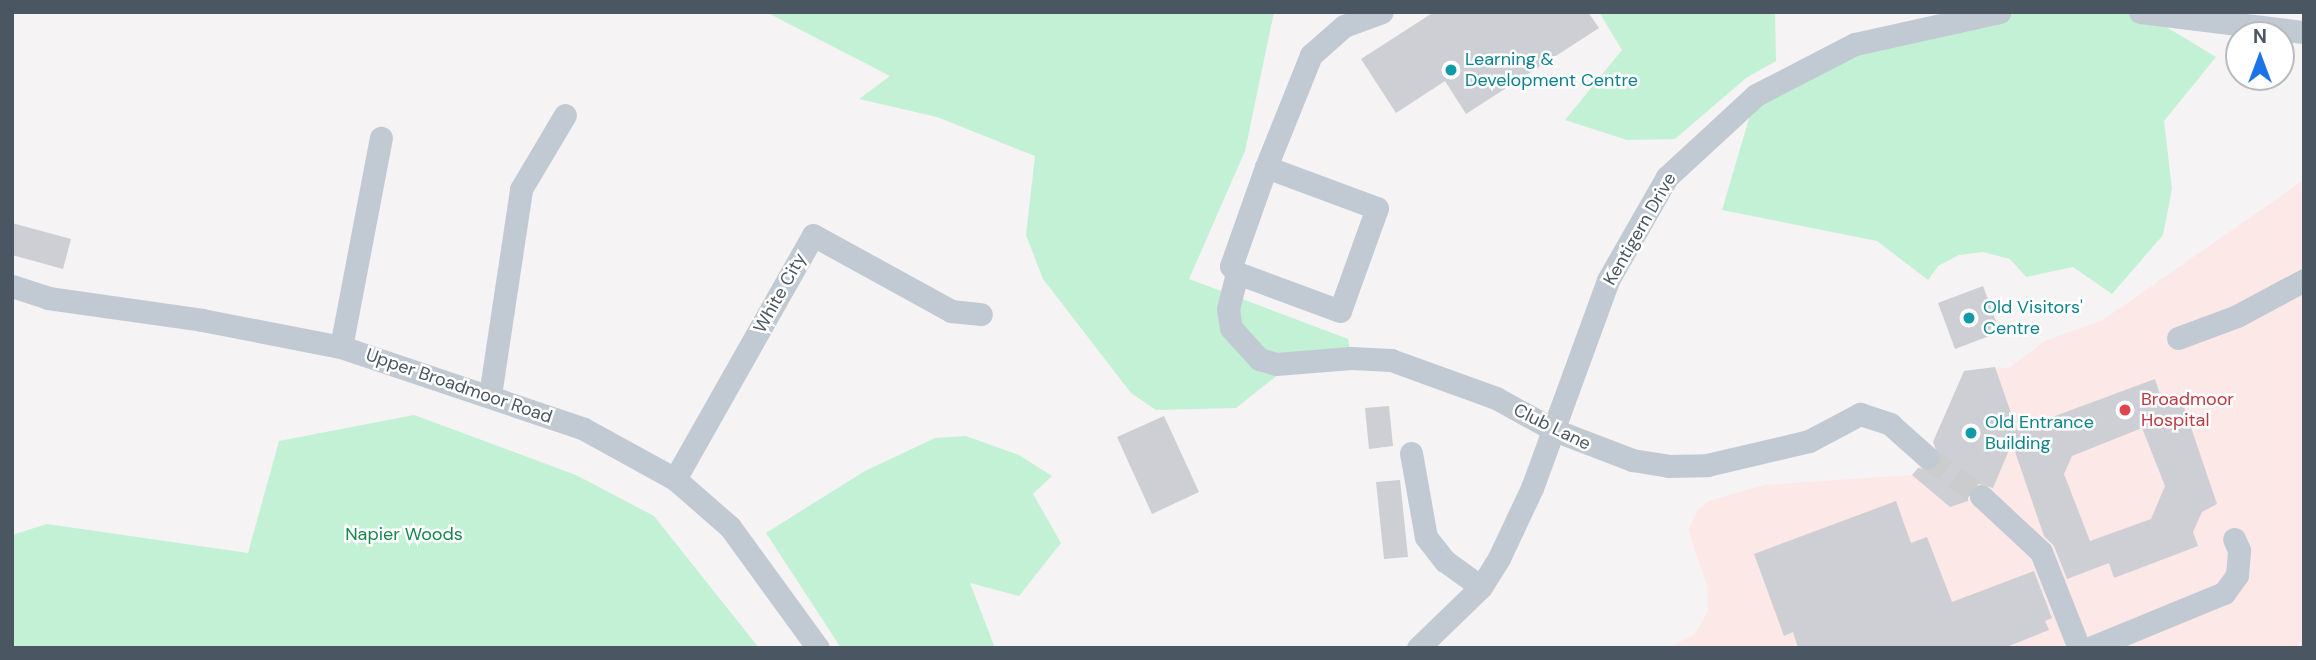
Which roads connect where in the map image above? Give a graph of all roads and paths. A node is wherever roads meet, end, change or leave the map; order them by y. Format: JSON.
{"nodes":[{"id":1,"x":1382,"y":12,"type":"edge"},
{"id":2,"x":1999,"y":12,"type":"edge"},
{"id":3,"x":2140,"y":12,"type":"edge"},
{"id":4,"x":2304,"y":32,"type":"edge"},
{"id":5,"x":565,"y":115,"type":"dead end"},
{"id":6,"x":381,"y":138,"type":"dead end"},
{"id":7,"x":1266,"y":167,"type":"junction"},
{"id":8,"x":1237,"y":273,"type":"junction"},
{"id":9,"x":2304,"y":280,"type":"edge"},
{"id":10,"x":12,"y":286,"type":"edge"},
{"id":11,"x":981,"y":314,"type":"dead end"},
{"id":12,"x":2178,"y":338,"type":"dead end"},
{"id":13,"x":341,"y":347,"type":"junction"},
{"id":14,"x":490,"y":395,"type":"junction"},
{"id":15,"x":1554,"y":430,"type":"junction"},
{"id":16,"x":1411,"y":453,"type":"dead end"},
{"id":17,"x":1927,"y":457,"type":"tunnel mouth"},
{"id":18,"x":675,"y":479,"type":"junction"},
{"id":19,"x":1981,"y":496,"type":"tunnel mouth"},
{"id":20,"x":2234,"y":539,"type":"dead end"},
{"id":21,"x":1481,"y":587,"type":"junction"},
{"id":22,"x":818,"y":648,"type":"edge"},
{"id":23,"x":1418,"y":648,"type":"edge"},
{"id":24,"x":2079,"y":648,"type":"edge"},
{"id":25,"x":2091,"y":648,"type":"edge"}],
"edges":[{"from":1,"to":7,"type":"street","name":"Club Lane"},
{"from":2,"to":15,"type":"street","name":"Kentigern Drive"},
{"from":3,"to":4,"type":"street"},
{"from":5,"to":14,"type":"street"},
{"from":6,"to":13,"type":"street"},
{"from":7,"to":8,"type":"street","name":"Club Lane"},
{"from":7,"to":8,"type":"street"},
{"from":8,"to":15,"type":"street","name":"Club Lane"},
{"from":9,"to":12,"type":"street"},
{"from":10,"to":13,"type":"street","name":"Upper Broadmoor Road"},
{"from":11,"to":18,"type":"street","name":"White City"},
{"from":13,"to":14,"type":"street","name":"Upper Broadmoor Road"},
{"from":14,"to":18,"type":"street","name":"Upper Broadmoor Road"},
{"from":15,"to":17,"type":"street","name":"Club Lane"},
{"from":15,"to":21,"type":"street","name":"Kentigern Drive"},
{"from":16,"to":21,"type":"street"},
{"from":18,"to":22,"type":"street","name":"Upper Broadmoor Road"},
{"from":19,"to":24,"type":"street"},
{"from":20,"to":25,"type":"street"},
{"from":21,"to":23,"type":"street","name":"Kentigern Drive"}]}
